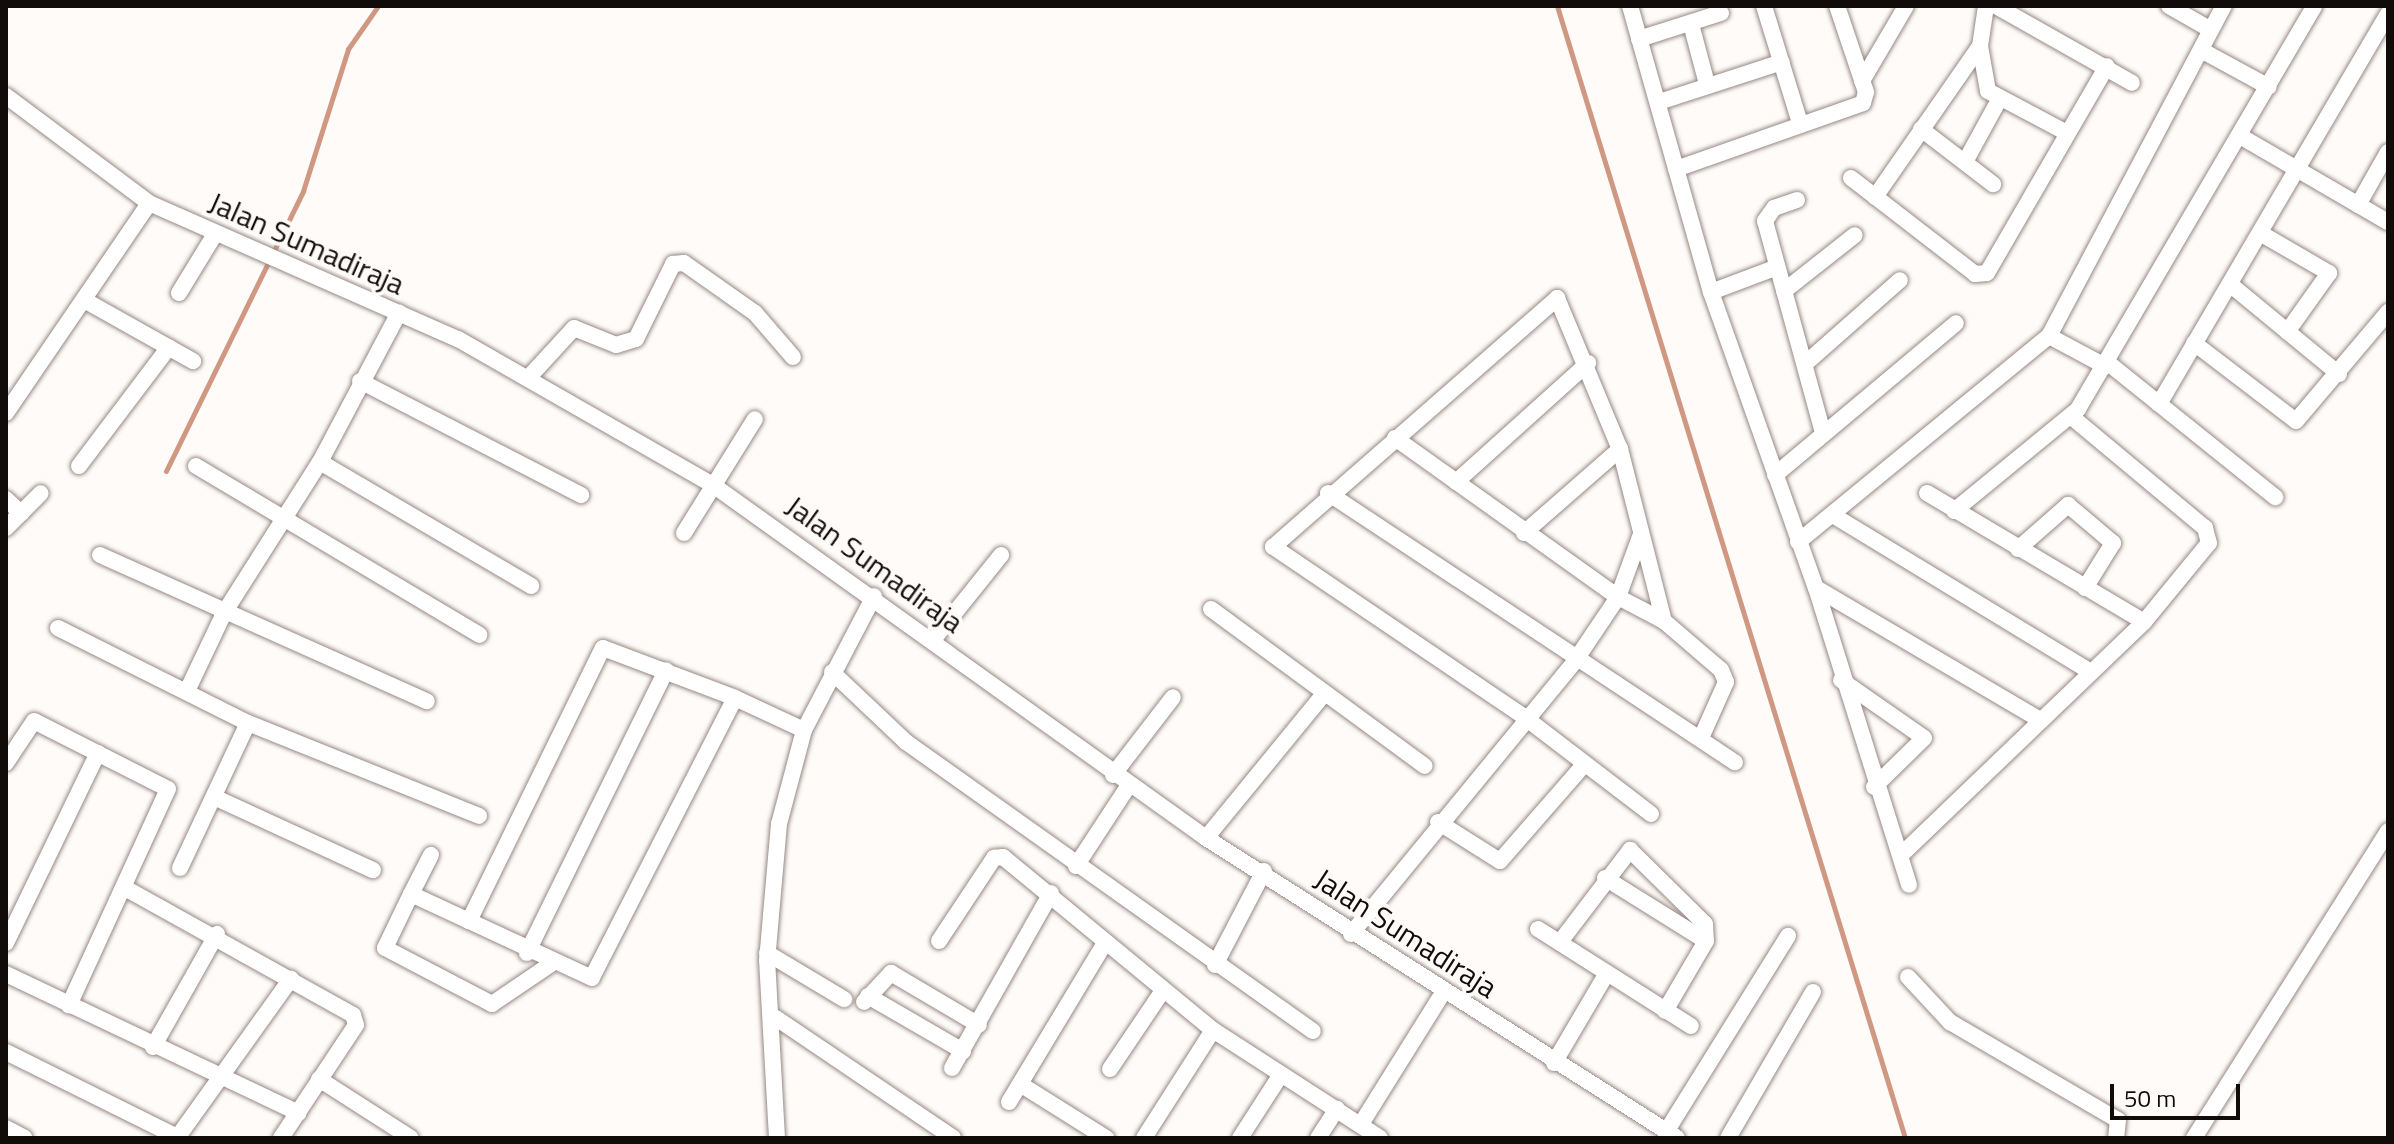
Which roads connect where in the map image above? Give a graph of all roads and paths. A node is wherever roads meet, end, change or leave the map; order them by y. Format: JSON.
{"nodes":[{"id":1,"x":1630,"y":6,"type":"edge"},
{"id":2,"x":1764,"y":6,"type":"edge"},
{"id":3,"x":1837,"y":6,"type":"edge"},
{"id":4,"x":1906,"y":6,"type":"edge"},
{"id":5,"x":1986,"y":6,"type":"edge"},
{"id":6,"x":1996,"y":6,"type":"edge"},
{"id":7,"x":2169,"y":6,"type":"edge"},
{"id":8,"x":2224,"y":6,"type":"edge"},
{"id":9,"x":2314,"y":6,"type":"edge"},
{"id":10,"x":1721,"y":13,"type":"dead end"},
{"id":11,"x":2388,"y":14,"type":"edge"},
{"id":12,"x":1691,"y":24,"type":"junction"},
{"id":13,"x":2211,"y":30,"type":"junction"},
{"id":14,"x":1639,"y":39,"type":"junction"},
{"id":15,"x":1980,"y":46,"type":"junction"},
{"id":16,"x":2201,"y":50,"type":"junction"},
{"id":17,"x":1782,"y":62,"type":"junction"},
{"id":18,"x":2107,"y":66,"type":"junction"},
{"id":19,"x":1862,"y":81,"type":"junction"},
{"id":20,"x":2132,"y":83,"type":"dead end"},
{"id":21,"x":1707,"y":84,"type":"junction"},
{"id":22,"x":2269,"y":87,"type":"junction"},
{"id":23,"x":6,"y":96,"type":"edge"},
{"id":24,"x":1999,"y":100,"type":"junction"},
{"id":25,"x":1659,"y":102,"type":"junction"},
{"id":26,"x":1800,"y":123,"type":"junction"},
{"id":27,"x":1921,"y":129,"type":"junction"},
{"id":28,"x":2067,"y":133,"type":"junction"},
{"id":29,"x":2240,"y":136,"type":"junction"},
{"id":30,"x":2388,"y":152,"type":"edge"},
{"id":31,"x":1965,"y":162,"type":"junction"},
{"id":32,"x":1676,"y":169,"type":"junction"},
{"id":33,"x":2298,"y":170,"type":"junction"},
{"id":34,"x":1851,"y":178,"type":"dead end"},
{"id":35,"x":1993,"y":184,"type":"dead end"},
{"id":36,"x":1875,"y":197,"type":"junction"},
{"id":37,"x":1797,"y":200,"type":"dead end"},
{"id":38,"x":149,"y":203,"type":"junction"},
{"id":39,"x":2358,"y":205,"type":"junction"},
{"id":40,"x":2388,"y":222,"type":"edge"},
{"id":41,"x":2260,"y":233,"type":"junction"},
{"id":42,"x":215,"y":234,"type":"junction"},
{"id":43,"x":1855,"y":235,"type":"dead end"},
{"id":44,"x":1777,"y":267,"type":"junction"},
{"id":45,"x":1900,"y":280,"type":"dead end"},
{"id":46,"x":2231,"y":285,"type":"junction"},
{"id":47,"x":1784,"y":291,"type":"junction"},
{"id":48,"x":1711,"y":292,"type":"junction"},
{"id":49,"x":179,"y":293,"type":"dead end"},
{"id":50,"x":86,"y":301,"type":"junction"},
{"id":51,"x":2388,"y":312,"type":"edge"},
{"id":52,"x":399,"y":313,"type":"junction"},
{"id":53,"x":1956,"y":323,"type":"dead end"},
{"id":54,"x":2287,"y":332,"type":"junction"},
{"id":55,"x":2049,"y":336,"type":"junction"},
{"id":56,"x":2194,"y":343,"type":"junction"},
{"id":57,"x":169,"y":347,"type":"junction"},
{"id":58,"x":793,"y":357,"type":"dead end"},
{"id":59,"x":193,"y":361,"type":"dead end"},
{"id":60,"x":1588,"y":363,"type":"junction"},
{"id":61,"x":1806,"y":363,"type":"junction"},
{"id":62,"x":2106,"y":364,"type":"junction"},
{"id":63,"x":2339,"y":374,"type":"junction"},
{"id":64,"x":530,"y":376,"type":"junction"},
{"id":65,"x":360,"y":381,"type":"junction"},
{"id":66,"x":2159,"y":404,"type":"junction"},
{"id":67,"x":6,"y":413,"type":"edge"},
{"id":68,"x":2072,"y":417,"type":"junction"},
{"id":69,"x":755,"y":419,"type":"dead end"},
{"id":70,"x":1823,"y":433,"type":"junction"},
{"id":71,"x":1395,"y":438,"type":"junction"},
{"id":72,"x":1620,"y":449,"type":"junction"},
{"id":73,"x":320,"y":462,"type":"junction"},
{"id":74,"x":79,"y":466,"type":"dead end"},
{"id":75,"x":196,"y":466,"type":"dead end"},
{"id":76,"x":1775,"y":475,"type":"junction"},
{"id":77,"x":1456,"y":482,"type":"junction"},
{"id":78,"x":713,"y":485,"type":"junction"},
{"id":79,"x":41,"y":493,"type":"dead end"},
{"id":80,"x":1328,"y":493,"type":"junction"},
{"id":81,"x":1927,"y":493,"type":"dead end"},
{"id":82,"x":581,"y":495,"type":"dead end"},
{"id":83,"x":2275,"y":497,"type":"dead end"},
{"id":84,"x":6,"y":499,"type":"edge"},
{"id":85,"x":1954,"y":511,"type":"junction"},
{"id":86,"x":21,"y":513,"type":"junction"},
{"id":87,"x":1836,"y":517,"type":"junction"},
{"id":88,"x":286,"y":519,"type":"junction"},
{"id":89,"x":6,"y":528,"type":"edge"},
{"id":90,"x":684,"y":533,"type":"dead end"},
{"id":91,"x":1524,"y":533,"type":"junction"},
{"id":92,"x":1641,"y":534,"type":"junction"},
{"id":93,"x":1798,"y":542,"type":"junction"},
{"id":94,"x":2018,"y":549,"type":"junction"},
{"id":95,"x":100,"y":555,"type":"dead end"},
{"id":96,"x":1001,"y":555,"type":"dead end"},
{"id":97,"x":531,"y":586,"type":"dead end"},
{"id":98,"x":1816,"y":588,"type":"junction"},
{"id":99,"x":2085,"y":588,"type":"junction"},
{"id":100,"x":874,"y":596,"type":"junction"},
{"id":101,"x":1618,"y":597,"type":"junction"},
{"id":102,"x":1211,"y":609,"type":"dead end"},
{"id":103,"x":224,"y":613,"type":"junction"},
{"id":104,"x":1664,"y":621,"type":"junction"},
{"id":105,"x":2144,"y":622,"type":"junction"},
{"id":106,"x":58,"y":628,"type":"dead end"},
{"id":107,"x":479,"y":635,"type":"dead end"},
{"id":108,"x":933,"y":640,"type":"junction"},
{"id":109,"x":1575,"y":661,"type":"junction"},
{"id":110,"x":666,"y":670,"type":"junction"},
{"id":111,"x":832,"y":672,"type":"junction"},
{"id":112,"x":2091,"y":672,"type":"junction"},
{"id":113,"x":1841,"y":680,"type":"junction"},
{"id":114,"x":187,"y":691,"type":"junction"},
{"id":115,"x":1323,"y":695,"type":"junction"},
{"id":116,"x":1173,"y":697,"type":"dead end"},
{"id":117,"x":735,"y":698,"type":"junction"},
{"id":118,"x":427,"y":701,"type":"dead end"},
{"id":119,"x":1523,"y":716,"type":"junction"},
{"id":120,"x":2040,"y":720,"type":"junction"},
{"id":121,"x":248,"y":723,"type":"junction"},
{"id":122,"x":804,"y":730,"type":"junction"},
{"id":123,"x":1701,"y":738,"type":"junction"},
{"id":124,"x":98,"y":753,"type":"junction"},
{"id":125,"x":1735,"y":762,"type":"dead end"},
{"id":126,"x":6,"y":763,"type":"edge"},
{"id":127,"x":1425,"y":766,"type":"dead end"},
{"id":128,"x":1583,"y":766,"type":"junction"},
{"id":129,"x":1113,"y":775,"type":"junction"},
{"id":130,"x":1129,"y":785,"type":"junction"},
{"id":131,"x":1874,"y":787,"type":"junction"},
{"id":132,"x":214,"y":797,"type":"junction"},
{"id":133,"x":1651,"y":814,"type":"dead end"},
{"id":134,"x":479,"y":816,"type":"dead end"},
{"id":135,"x":1438,"y":822,"type":"junction"},
{"id":136,"x":2388,"y":831,"type":"edge"},
{"id":137,"x":1206,"y":838,"type":"junction"},
{"id":138,"x":431,"y":855,"type":"dead end"},
{"id":139,"x":1901,"y":855,"type":"junction"},
{"id":140,"x":1076,"y":866,"type":"junction"},
{"id":141,"x":180,"y":868,"type":"dead end"},
{"id":142,"x":373,"y":870,"type":"dead end"},
{"id":143,"x":1264,"y":871,"type":"junction"},
{"id":144,"x":1605,"y":878,"type":"junction"},
{"id":145,"x":1909,"y":885,"type":"dead end"},
{"id":146,"x":125,"y":888,"type":"junction"},
{"id":147,"x":1051,"y":893,"type":"junction"},
{"id":148,"x":411,"y":894,"type":"junction"},
{"id":149,"x":469,"y":921,"type":"junction"},
{"id":150,"x":1538,"y":929,"type":"dead end"},
{"id":151,"x":217,"y":934,"type":"junction"},
{"id":152,"x":1351,"y":934,"type":"junction"},
{"id":153,"x":1788,"y":936,"type":"dead end"},
{"id":154,"x":939,"y":941,"type":"dead end"},
{"id":155,"x":1706,"y":941,"type":"junction"},
{"id":156,"x":1560,"y":942,"type":"junction"},
{"id":157,"x":6,"y":943,"type":"edge"},
{"id":158,"x":1103,"y":946,"type":"junction"},
{"id":159,"x":527,"y":953,"type":"junction"},
{"id":160,"x":767,"y":953,"type":"junction"},
{"id":161,"x":551,"y":964,"type":"junction"},
{"id":162,"x":1215,"y":965,"type":"junction"},
{"id":163,"x":1607,"y":973,"type":"junction"},
{"id":164,"x":6,"y":974,"type":"edge"},
{"id":165,"x":1908,"y":977,"type":"dead end"},
{"id":166,"x":291,"y":979,"type":"junction"},
{"id":167,"x":1162,"y":992,"type":"junction"},
{"id":168,"x":1813,"y":992,"type":"dead end"},
{"id":169,"x":1443,"y":993,"type":"junction"},
{"id":170,"x":844,"y":999,"type":"dead end"},
{"id":171,"x":69,"y":1005,"type":"junction"},
{"id":172,"x":1665,"y":1011,"type":"junction"},
{"id":173,"x":776,"y":1018,"type":"junction"},
{"id":174,"x":979,"y":1025,"type":"junction"},
{"id":175,"x":1691,"y":1026,"type":"dead end"},
{"id":176,"x":1213,"y":1030,"type":"junction"},
{"id":177,"x":1313,"y":1031,"type":"dead end"},
{"id":178,"x":153,"y":1047,"type":"junction"},
{"id":179,"x":963,"y":1051,"type":"junction"},
{"id":180,"x":6,"y":1052,"type":"edge"},
{"id":181,"x":1554,"y":1063,"type":"junction"},
{"id":182,"x":952,"y":1068,"type":"dead end"},
{"id":183,"x":1110,"y":1069,"type":"dead end"},
{"id":184,"x":1280,"y":1076,"type":"junction"},
{"id":185,"x":220,"y":1078,"type":"junction"},
{"id":186,"x":319,"y":1079,"type":"junction"},
{"id":187,"x":1020,"y":1084,"type":"junction"},
{"id":188,"x":1009,"y":1102,"type":"dead end"},
{"id":189,"x":1337,"y":1109,"type":"junction"},
{"id":190,"x":299,"y":1113,"type":"junction"},
{"id":191,"x":1361,"y":1124,"type":"junction"},
{"id":192,"x":6,"y":1128,"type":"edge"},
{"id":193,"x":1672,"y":1135,"type":"edge"},
{"id":194,"x":25,"y":1138,"type":"edge"},
{"id":195,"x":177,"y":1138,"type":"edge"},
{"id":196,"x":281,"y":1138,"type":"edge"},
{"id":197,"x":411,"y":1138,"type":"edge"},
{"id":198,"x":777,"y":1138,"type":"edge"},
{"id":199,"x":953,"y":1138,"type":"edge"},
{"id":200,"x":1106,"y":1138,"type":"edge"},
{"id":201,"x":1144,"y":1138,"type":"edge"},
{"id":202,"x":1240,"y":1138,"type":"edge"},
{"id":203,"x":1318,"y":1138,"type":"edge"},
{"id":204,"x":1380,"y":1138,"type":"edge"},
{"id":205,"x":1728,"y":1138,"type":"edge"},
{"id":206,"x":2116,"y":1138,"type":"edge"},
{"id":207,"x":2194,"y":1138,"type":"edge"}],
"edges":[{"from":1,"to":14,"type":"street"},
{"from":2,"to":17,"type":"street"},
{"from":3,"to":19,"type":"street"},
{"from":4,"to":19,"type":"street"},
{"from":5,"to":15,"type":"street"},
{"from":6,"to":18,"type":"street"},
{"from":7,"to":13,"type":"street"},
{"from":8,"to":13,"type":"street"},
{"from":9,"to":22,"type":"street"},
{"from":10,"to":12,"type":"street"},
{"from":11,"to":33,"type":"street"},
{"from":12,"to":14,"type":"street"},
{"from":12,"to":21,"type":"street"},
{"from":13,"to":16,"type":"street"},
{"from":14,"to":25,"type":"street"},
{"from":15,"to":24,"type":"street"},
{"from":15,"to":27,"type":"street"},
{"from":16,"to":22,"type":"street"},
{"from":16,"to":55,"type":"street"},
{"from":17,"to":21,"type":"street"},
{"from":17,"to":26,"type":"street"},
{"from":18,"to":20,"type":"street"},
{"from":18,"to":28,"type":"street"},
{"from":19,"to":26,"type":"street"},
{"from":21,"to":25,"type":"street"},
{"from":22,"to":29,"type":"street"},
{"from":23,"to":38,"type":"street","name":"Jalan Sumadiraja"},
{"from":24,"to":28,"type":"street"},
{"from":24,"to":31,"type":"street"},
{"from":25,"to":32,"type":"street"},
{"from":26,"to":32,"type":"street"},
{"from":27,"to":31,"type":"street"},
{"from":27,"to":36,"type":"street"},
{"from":28,"to":36,"type":"street"},
{"from":29,"to":33,"type":"street"},
{"from":29,"to":62,"type":"street"},
{"from":30,"to":39,"type":"street"},
{"from":31,"to":35,"type":"street"},
{"from":32,"to":48,"type":"street"},
{"from":33,"to":39,"type":"street"},
{"from":33,"to":41,"type":"street"},
{"from":34,"to":36,"type":"street"},
{"from":37,"to":44,"type":"street"},
{"from":38,"to":42,"type":"street","name":"Jalan Sumadiraja"},
{"from":38,"to":50,"type":"street"},
{"from":39,"to":40,"type":"street"},
{"from":41,"to":46,"type":"street"},
{"from":41,"to":54,"type":"street"},
{"from":42,"to":49,"type":"street"},
{"from":42,"to":52,"type":"street","name":"Jalan Sumadiraja"},
{"from":43,"to":47,"type":"street"},
{"from":44,"to":47,"type":"street"},
{"from":44,"to":48,"type":"street"},
{"from":45,"to":61,"type":"street"},
{"from":46,"to":54,"type":"street"},
{"from":46,"to":56,"type":"street"},
{"from":47,"to":61,"type":"street"},
{"from":48,"to":76,"type":"street"},
{"from":50,"to":57,"type":"street"},
{"from":50,"to":67,"type":"street"},
{"from":51,"to":63,"type":"street"},
{"from":52,"to":64,"type":"street","name":"Jalan Sumadiraja"},
{"from":52,"to":65,"type":"street"},
{"from":53,"to":70,"type":"street"},
{"from":54,"to":63,"type":"street"},
{"from":55,"to":62,"type":"street"},
{"from":55,"to":87,"type":"street"},
{"from":56,"to":63,"type":"street"},
{"from":56,"to":66,"type":"street"},
{"from":57,"to":59,"type":"street"},
{"from":57,"to":74,"type":"street"},
{"from":58,"to":64,"type":"street"},
{"from":60,"to":71,"type":"street"},
{"from":60,"to":72,"type":"street"},
{"from":60,"to":77,"type":"street"},
{"from":61,"to":70,"type":"street"},
{"from":62,"to":66,"type":"street"},
{"from":62,"to":68,"type":"street"},
{"from":64,"to":78,"type":"street","name":"Jalan Sumadiraja"},
{"from":65,"to":73,"type":"street"},
{"from":65,"to":82,"type":"street"},
{"from":66,"to":83,"type":"street"},
{"from":68,"to":85,"type":"street"},
{"from":68,"to":105,"type":"street"},
{"from":69,"to":78,"type":"street"},
{"from":70,"to":76,"type":"street"},
{"from":71,"to":77,"type":"street"},
{"from":71,"to":80,"type":"street"},
{"from":72,"to":91,"type":"street"},
{"from":72,"to":92,"type":"street"},
{"from":73,"to":88,"type":"street"},
{"from":73,"to":97,"type":"street"},
{"from":75,"to":88,"type":"street"},
{"from":76,"to":93,"type":"street"},
{"from":77,"to":91,"type":"street"},
{"from":78,"to":90,"type":"street"},
{"from":78,"to":100,"type":"street","name":"Jalan Sumadiraja"},
{"from":79,"to":86,"type":"street"},
{"from":80,"to":109,"type":"street"},
{"from":80,"to":119,"type":"street"},
{"from":81,"to":85,"type":"street"},
{"from":84,"to":86,"type":"street"},
{"from":85,"to":94,"type":"street"},
{"from":86,"to":89,"type":"street"},
{"from":87,"to":93,"type":"street"},
{"from":87,"to":112,"type":"street"},
{"from":88,"to":103,"type":"street"},
{"from":88,"to":107,"type":"street"},
{"from":91,"to":101,"type":"street"},
{"from":92,"to":101,"type":"street"},
{"from":92,"to":104,"type":"street"},
{"from":93,"to":98,"type":"street"},
{"from":94,"to":99,"type":"street"},
{"from":94,"to":99,"type":"street"},
{"from":95,"to":103,"type":"street"},
{"from":96,"to":108,"type":"street"},
{"from":98,"to":113,"type":"street"},
{"from":98,"to":120,"type":"street"},
{"from":99,"to":105,"type":"street"},
{"from":100,"to":108,"type":"street","name":"Jalan Sumadiraja"},
{"from":100,"to":111,"type":"street"},
{"from":101,"to":104,"type":"street"},
{"from":101,"to":109,"type":"street"},
{"from":102,"to":115,"type":"street"},
{"from":103,"to":114,"type":"street"},
{"from":103,"to":118,"type":"street"},
{"from":104,"to":123,"type":"street"},
{"from":105,"to":112,"type":"street"},
{"from":106,"to":114,"type":"street"},
{"from":108,"to":129,"type":"street","name":"Jalan Sumadiraja"},
{"from":109,"to":119,"type":"street"},
{"from":109,"to":123,"type":"street"},
{"from":110,"to":117,"type":"street"},
{"from":110,"to":149,"type":"street"},
{"from":110,"to":159,"type":"street"},
{"from":111,"to":122,"type":"street"},
{"from":111,"to":140,"type":"street"},
{"from":112,"to":120,"type":"street"},
{"from":113,"to":131,"type":"street"},
{"from":113,"to":131,"type":"street"},
{"from":114,"to":121,"type":"street"},
{"from":115,"to":127,"type":"street"},
{"from":115,"to":137,"type":"street"},
{"from":116,"to":129,"type":"street"},
{"from":117,"to":122,"type":"street"},
{"from":117,"to":161,"type":"street"},
{"from":119,"to":128,"type":"street"},
{"from":119,"to":135,"type":"street"},
{"from":120,"to":139,"type":"street"},
{"from":121,"to":132,"type":"street"},
{"from":121,"to":134,"type":"street"},
{"from":122,"to":160,"type":"street"},
{"from":123,"to":125,"type":"street"},
{"from":124,"to":126,"type":"street"},
{"from":124,"to":146,"type":"street"},
{"from":124,"to":157,"type":"street"},
{"from":128,"to":133,"type":"street"},
{"from":128,"to":135,"type":"street"},
{"from":129,"to":130,"type":"street","name":"Jalan Sumadiraja"},
{"from":130,"to":137,"type":"street","name":"Jalan Sumadiraja"},
{"from":130,"to":140,"type":"street"},
{"from":131,"to":139,"type":"street"},
{"from":132,"to":141,"type":"street"},
{"from":132,"to":142,"type":"street"},
{"from":135,"to":152,"type":"street"},
{"from":136,"to":207,"type":"street"},
{"from":137,"to":143,"type":"street","name":"Jalan Sumadiraja"},
{"from":138,"to":148,"type":"street"},
{"from":139,"to":145,"type":"street"},
{"from":140,"to":162,"type":"street"},
{"from":143,"to":152,"type":"street","name":"Jalan Sumadiraja"},
{"from":143,"to":162,"type":"street"},
{"from":144,"to":155,"type":"street"},
{"from":144,"to":155,"type":"street"},
{"from":144,"to":156,"type":"street"},
{"from":146,"to":151,"type":"street"},
{"from":146,"to":171,"type":"street"},
{"from":147,"to":154,"type":"street"},
{"from":147,"to":158,"type":"street"},
{"from":147,"to":174,"type":"street"},
{"from":148,"to":149,"type":"street"},
{"from":148,"to":161,"type":"street"},
{"from":149,"to":159,"type":"street"},
{"from":150,"to":156,"type":"street"},
{"from":151,"to":166,"type":"street"},
{"from":151,"to":178,"type":"street"},
{"from":152,"to":169,"type":"street","name":"Jalan Sumadiraja"},
{"from":153,"to":193,"type":"street"},
{"from":155,"to":172,"type":"street"},
{"from":156,"to":163,"type":"street"},
{"from":158,"to":167,"type":"street"},
{"from":158,"to":187,"type":"street"},
{"from":159,"to":161,"type":"street"},
{"from":160,"to":170,"type":"street"},
{"from":160,"to":173,"type":"street"},
{"from":162,"to":177,"type":"street"},
{"from":163,"to":172,"type":"street"},
{"from":163,"to":181,"type":"street"},
{"from":164,"to":171,"type":"street"},
{"from":165,"to":206,"type":"street"},
{"from":166,"to":185,"type":"street"},
{"from":166,"to":186,"type":"street"},
{"from":167,"to":176,"type":"street"},
{"from":167,"to":183,"type":"street"},
{"from":168,"to":205,"type":"street"},
{"from":169,"to":181,"type":"street","name":"Jalan Sumadiraja"},
{"from":169,"to":191,"type":"street"},
{"from":171,"to":178,"type":"street"},
{"from":172,"to":175,"type":"street"},
{"from":173,"to":198,"type":"street"},
{"from":173,"to":199,"type":"street"},
{"from":174,"to":179,"type":"street"},
{"from":174,"to":179,"type":"street"},
{"from":176,"to":184,"type":"street"},
{"from":176,"to":201,"type":"street"},
{"from":178,"to":185,"type":"street"},
{"from":179,"to":182,"type":"street"},
{"from":180,"to":195,"type":"street"},
{"from":181,"to":193,"type":"street","name":"Jalan Sumadiraja"},
{"from":184,"to":189,"type":"street"},
{"from":184,"to":202,"type":"street"},
{"from":185,"to":190,"type":"street"},
{"from":185,"to":195,"type":"street"},
{"from":186,"to":190,"type":"street"},
{"from":186,"to":197,"type":"street"},
{"from":187,"to":188,"type":"street"},
{"from":187,"to":200,"type":"street"},
{"from":189,"to":191,"type":"street"},
{"from":189,"to":203,"type":"street"},
{"from":190,"to":196,"type":"street"},
{"from":191,"to":204,"type":"street"},
{"from":192,"to":194,"type":"street"}]}
